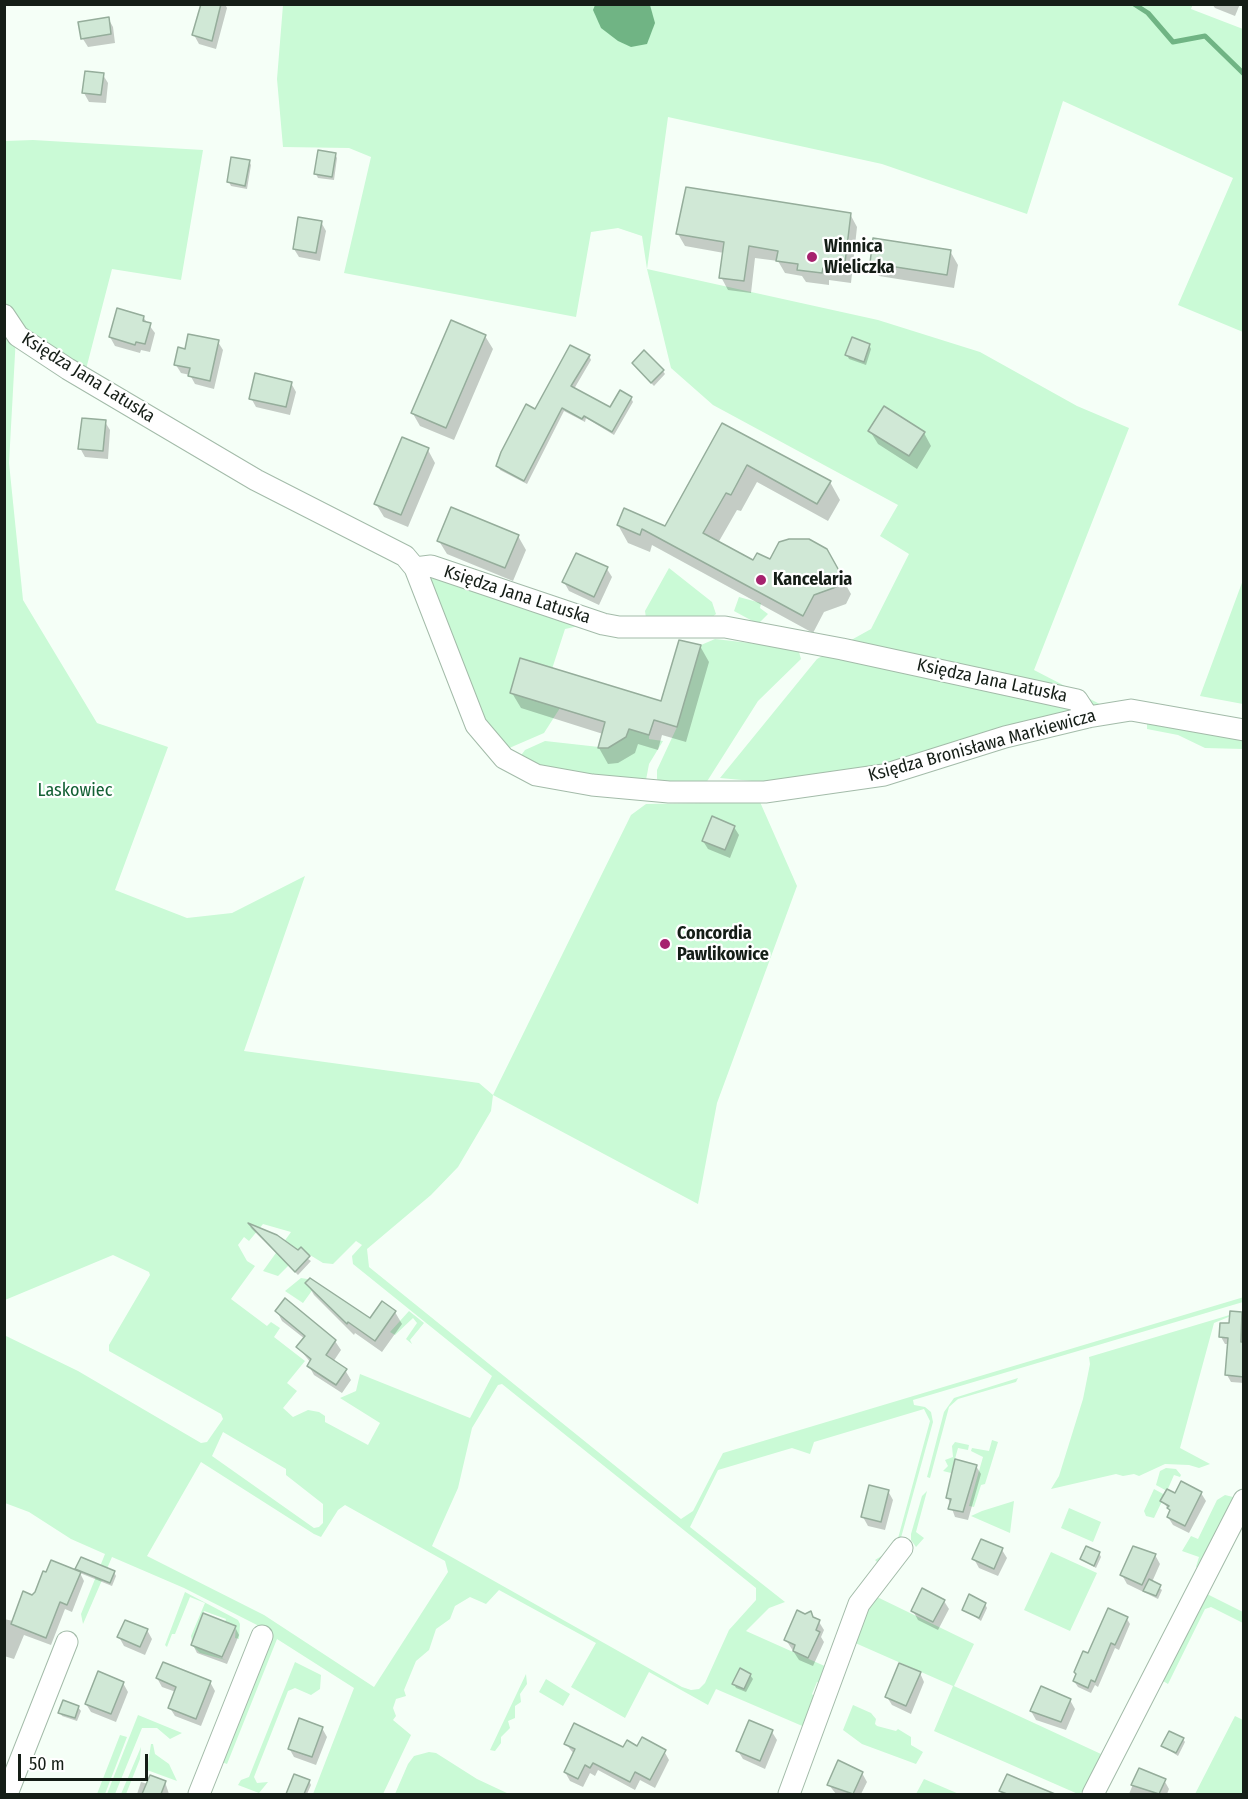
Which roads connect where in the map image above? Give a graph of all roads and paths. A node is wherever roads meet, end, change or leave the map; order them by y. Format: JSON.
{"nodes":[{"id":1,"x":4,"y":315,"type":"edge"},
{"id":2,"x":415,"y":568,"type":"junction"},
{"id":3,"x":1088,"y":717,"type":"junction"},
{"id":4,"x":1244,"y":730,"type":"edge"},
{"id":5,"x":1244,"y":1500,"type":"edge"},
{"id":6,"x":902,"y":1548,"type":"dead end"},
{"id":7,"x":262,"y":1636,"type":"dead end"},
{"id":8,"x":67,"y":1642,"type":"dead end"},
{"id":9,"x":7,"y":1794,"type":"edge"},
{"id":10,"x":199,"y":1794,"type":"edge"},
{"id":11,"x":789,"y":1794,"type":"edge"},
{"id":12,"x":1093,"y":1794,"type":"edge"}],
"edges":[{"from":1,"to":2,"type":"street","name":"Księdza Jana Latuska"},
{"from":2,"to":3,"type":"street","name":"Księdza Jana Latuska"},
{"from":2,"to":3,"type":"street","name":"Księdza Bronisława Markiewicza"},
{"from":3,"to":4,"type":"street","name":"Księdza Bronisława Markiewicza"},
{"from":5,"to":12,"type":"street"},
{"from":6,"to":11,"type":"street"},
{"from":7,"to":10,"type":"street"},
{"from":8,"to":9,"type":"street"}]}
